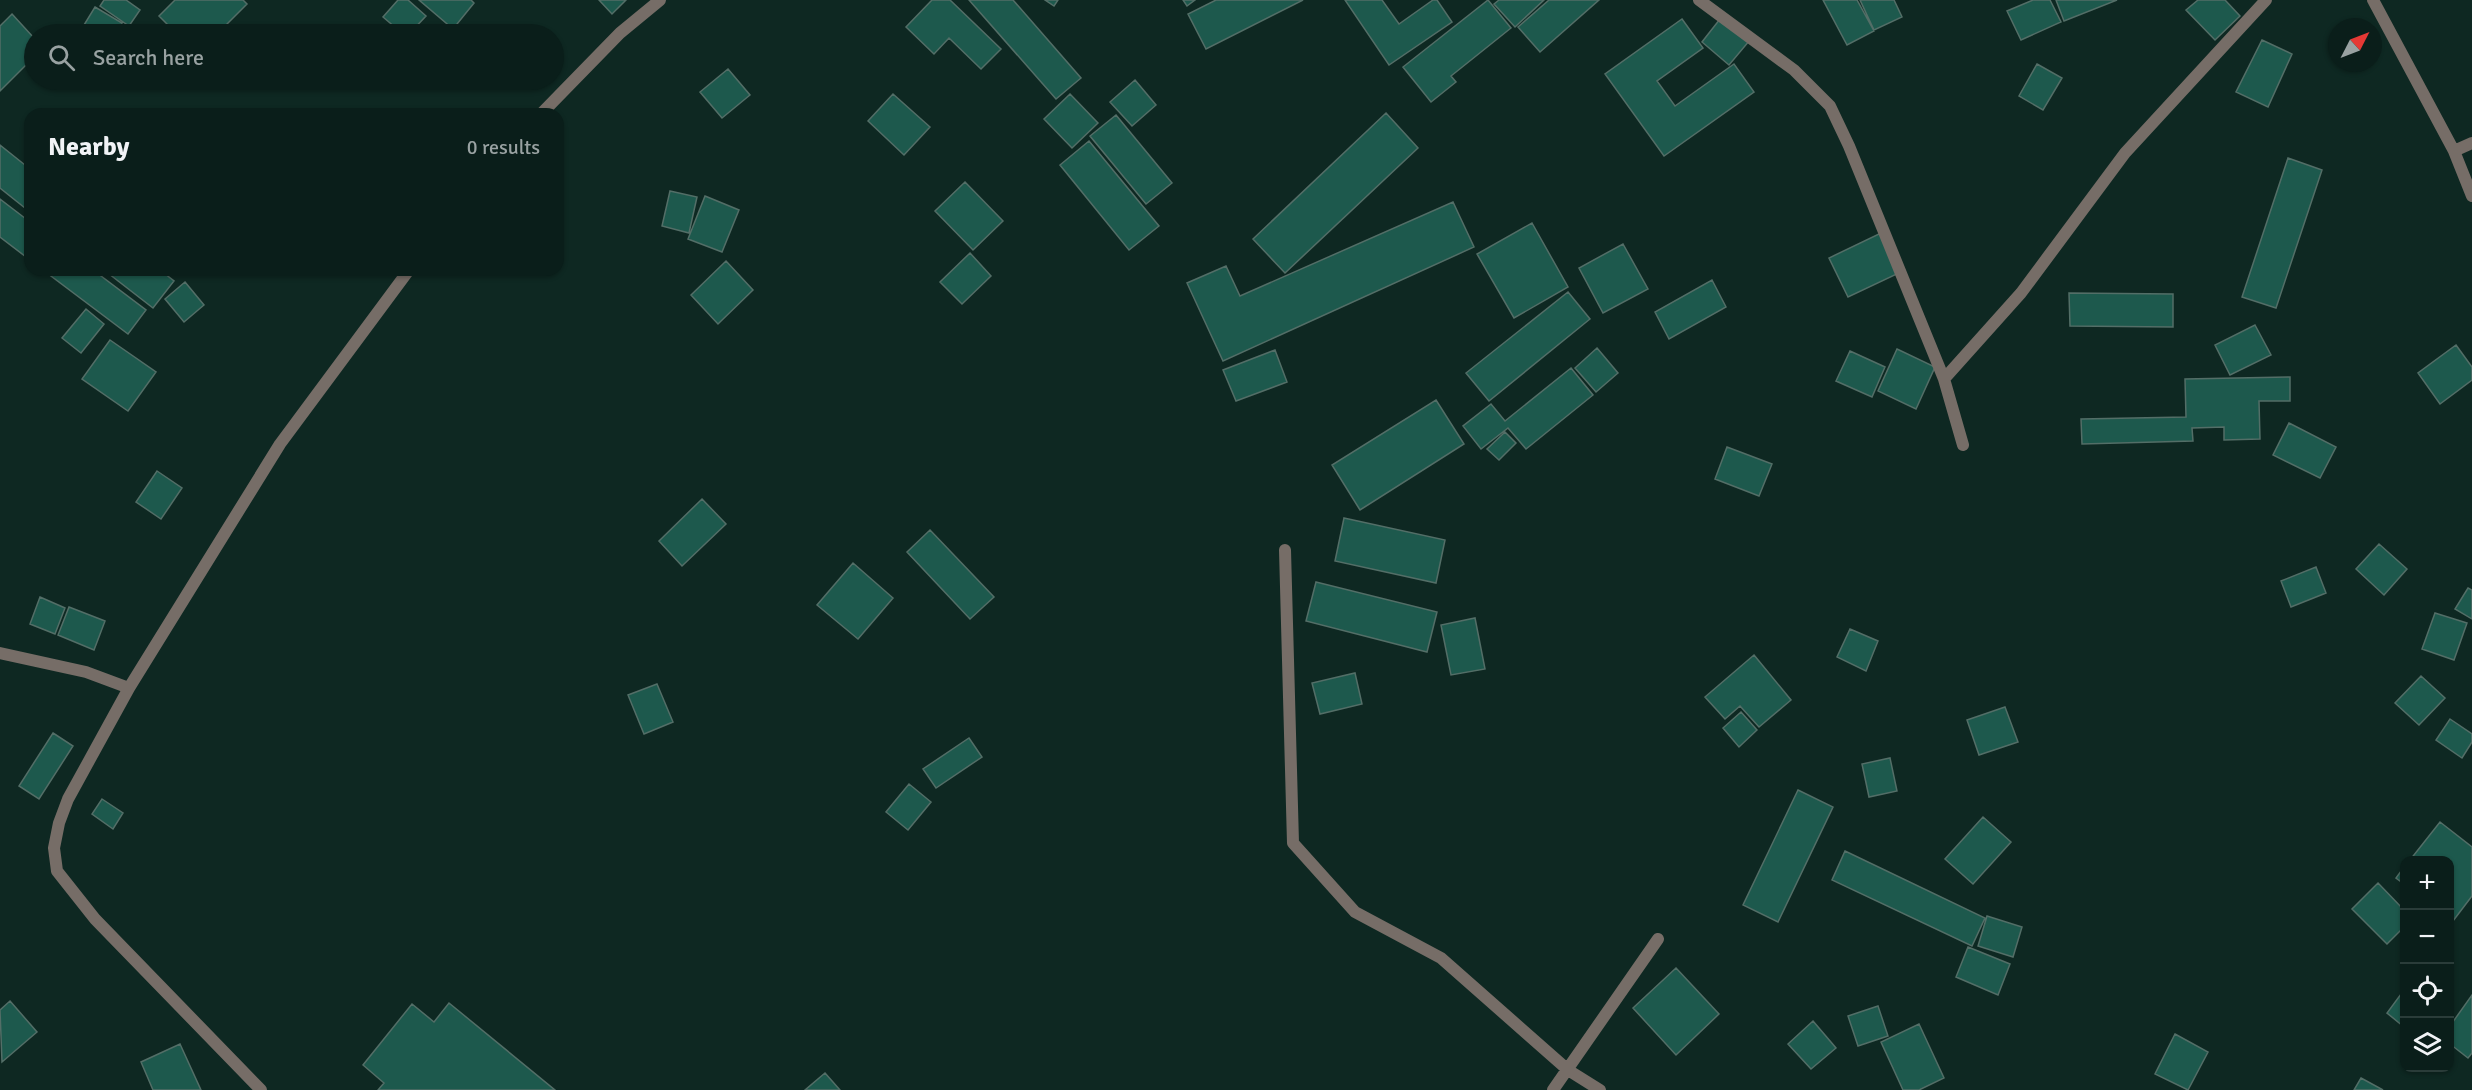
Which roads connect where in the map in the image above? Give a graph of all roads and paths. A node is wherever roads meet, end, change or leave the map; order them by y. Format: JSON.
{"nodes":[{"id":1,"x":660,"y":0,"type":"edge"},
{"id":2,"x":1699,"y":0,"type":"edge"},
{"id":3,"x":2266,"y":0,"type":"edge"},
{"id":4,"x":2373,"y":0,"type":"edge"},
{"id":5,"x":548,"y":108,"type":"edge"},
{"id":6,"x":2472,"y":143,"type":"edge"},
{"id":7,"x":2454,"y":151,"type":"junction"},
{"id":8,"x":2472,"y":196,"type":"edge"},
{"id":9,"x":405,"y":276,"type":"edge"},
{"id":10,"x":1944,"y":380,"type":"junction"},
{"id":11,"x":1963,"y":445,"type":"dead end"},
{"id":12,"x":1285,"y":550,"type":"dead end"},
{"id":13,"x":0,"y":653,"type":"edge"},
{"id":14,"x":129,"y":688,"type":"junction"},
{"id":15,"x":1658,"y":939,"type":"dead end"},
{"id":16,"x":1568,"y":1070,"type":"junction"},
{"id":17,"x":261,"y":1090,"type":"edge"},
{"id":18,"x":1552,"y":1090,"type":"edge"},
{"id":19,"x":1600,"y":1090,"type":"edge"}],
"edges":[{"from":1,"to":5,"type":"street"},
{"from":2,"to":10,"type":"street"},
{"from":3,"to":10,"type":"street"},
{"from":4,"to":7,"type":"street"},
{"from":6,"to":7,"type":"street"},
{"from":7,"to":8,"type":"street"},
{"from":9,"to":14,"type":"street"},
{"from":10,"to":11,"type":"street"},
{"from":12,"to":16,"type":"street"},
{"from":13,"to":14,"type":"street"},
{"from":14,"to":17,"type":"street"},
{"from":15,"to":16,"type":"street"},
{"from":16,"to":18,"type":"street"},
{"from":16,"to":19,"type":"street"}]}
